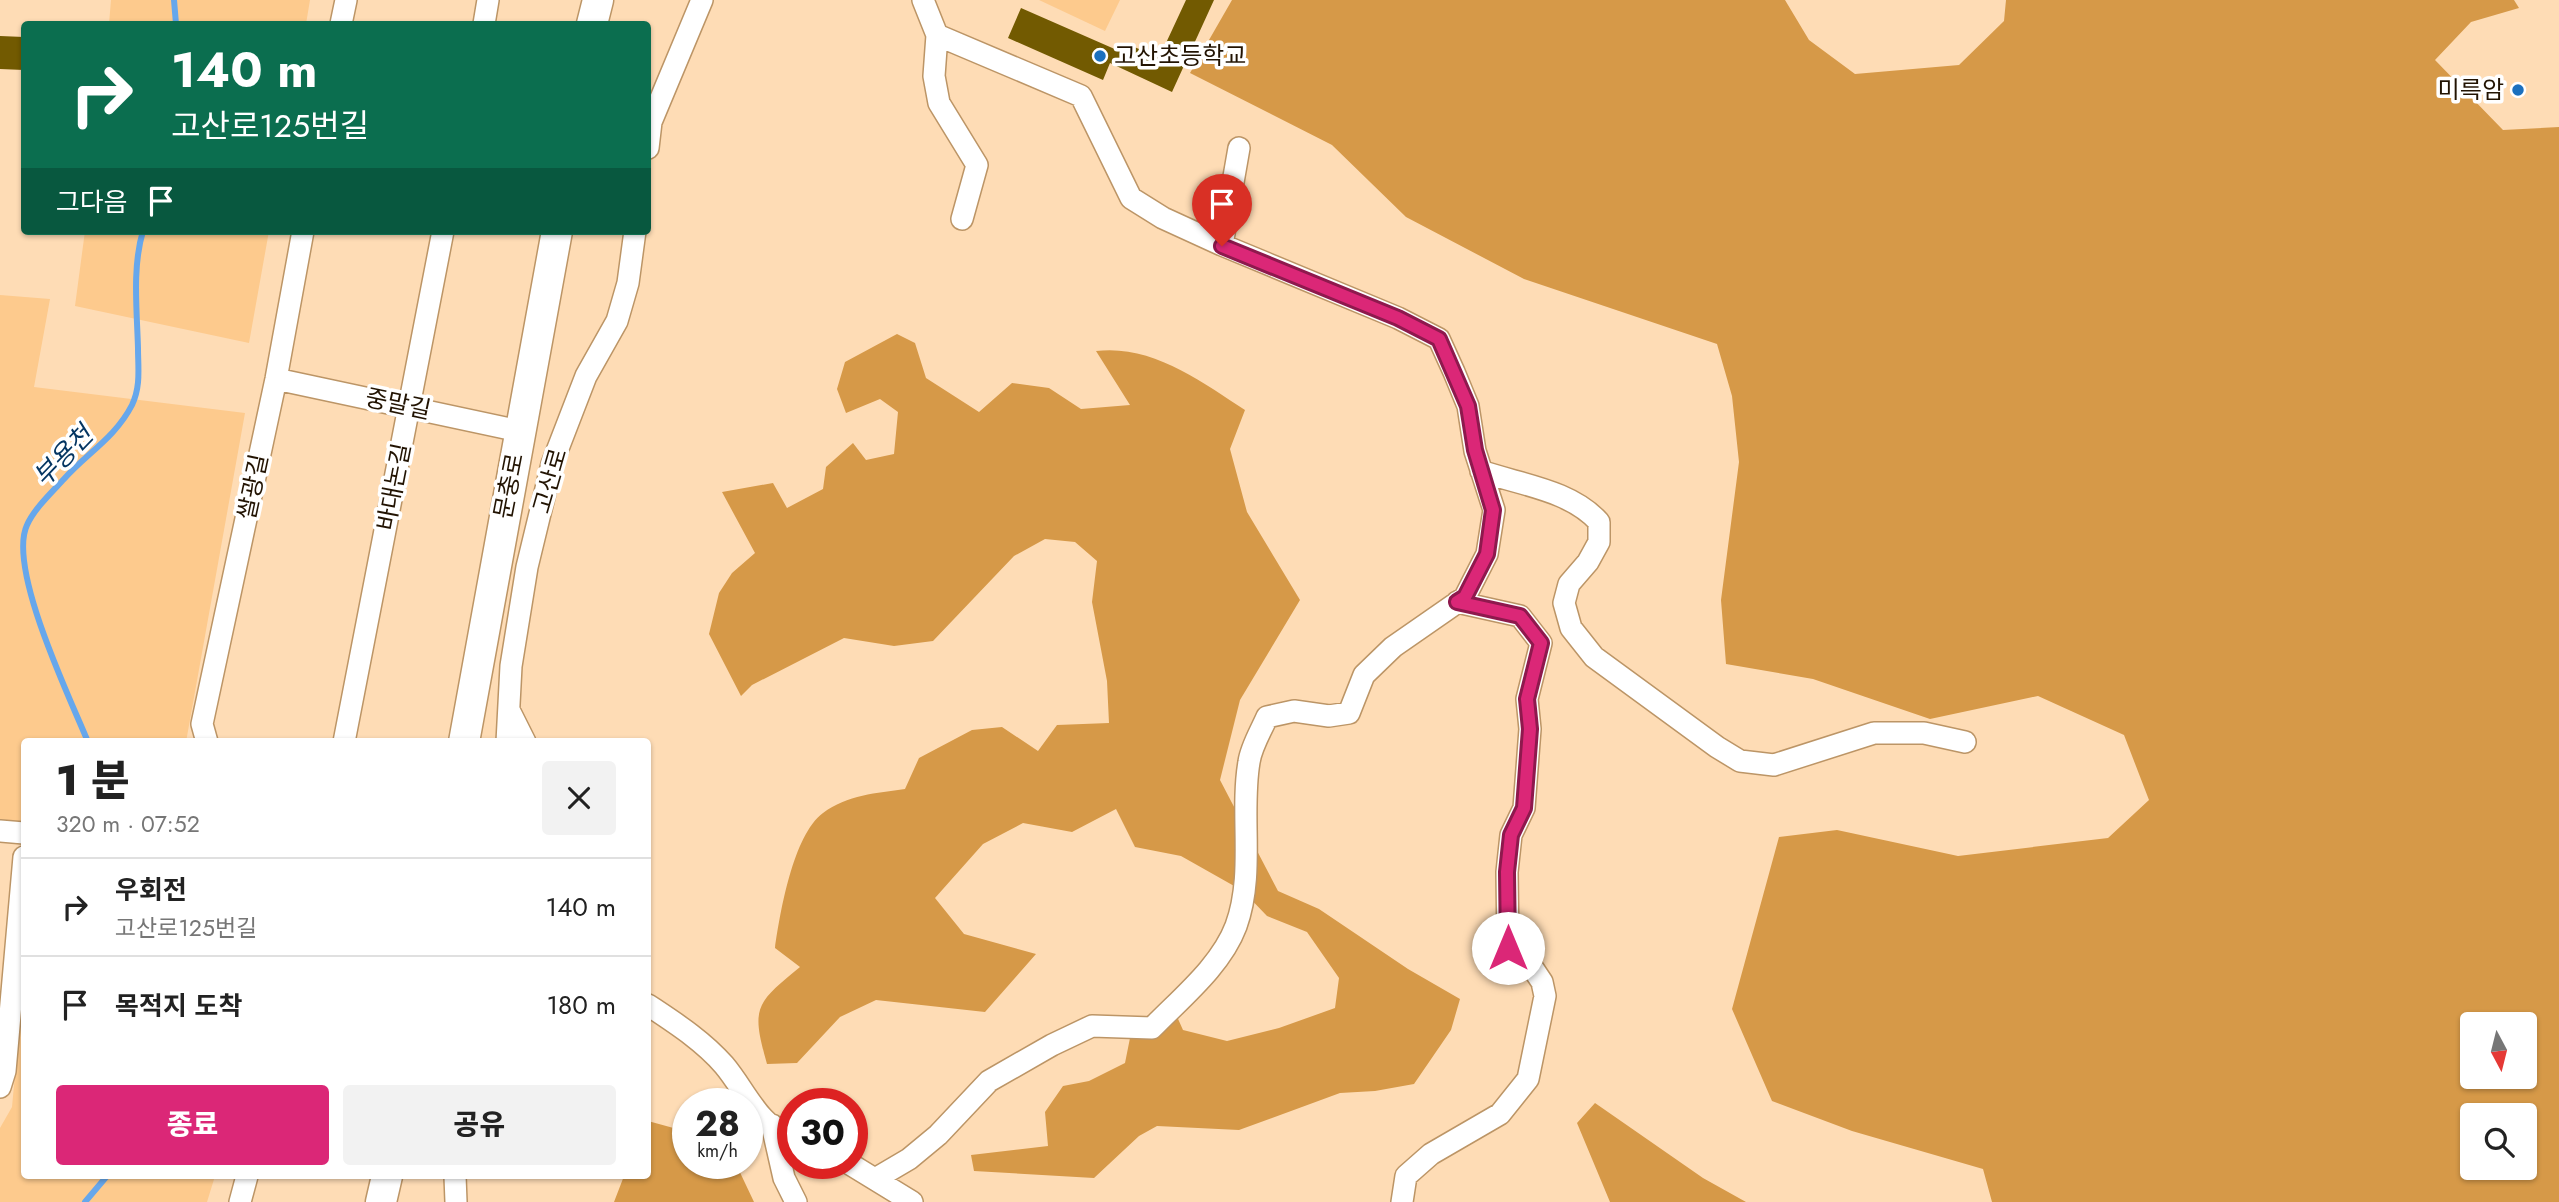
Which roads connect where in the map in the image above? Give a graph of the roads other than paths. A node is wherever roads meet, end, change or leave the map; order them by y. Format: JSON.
{"nodes":[{"id":1,"x":346,"y":0,"type":"edge"},
{"id":2,"x":488,"y":0,"type":"edge"},
{"id":3,"x":598,"y":0,"type":"edge"},
{"id":4,"x":702,"y":0,"type":"edge"},
{"id":5,"x":923,"y":0,"type":"edge"},
{"id":6,"x":342,"y":21,"type":"edge"},
{"id":7,"x":484,"y":21,"type":"edge"},
{"id":8,"x":593,"y":21,"type":"edge"},
{"id":9,"x":937,"y":35,"type":"junction"},
{"id":10,"x":651,"y":122,"type":"edge"},
{"id":11,"x":1239,"y":148,"type":"dead end"},
{"id":12,"x":962,"y":219,"type":"dead end"},
{"id":13,"x":302,"y":235,"type":"edge"},
{"id":14,"x":442,"y":235,"type":"edge"},
{"id":15,"x":556,"y":235,"type":"edge"},
{"id":16,"x":634,"y":235,"type":"edge"},
{"id":17,"x":1222,"y":246,"type":"junction"},
{"id":18,"x":276,"y":379,"type":"junction"},
{"id":19,"x":409,"y":407,"type":"junction"},
{"id":20,"x":519,"y":431,"type":"junction"},
{"id":21,"x":1482,"y":471,"type":"junction"},
{"id":22,"x":1457,"y":602,"type":"junction"},
{"id":23,"x":509,"y":710,"type":"junction"},
{"id":24,"x":206,"y":738,"type":"edge"},
{"id":25,"x":345,"y":738,"type":"edge"},
{"id":26,"x":465,"y":738,"type":"edge"},
{"id":27,"x":507,"y":738,"type":"edge"},
{"id":28,"x":523,"y":738,"type":"edge"},
{"id":29,"x":1965,"y":742,"type":"dead end"},
{"id":30,"x":0,"y":831,"type":"edge"},
{"id":31,"x":21,"y":833,"type":"edge"},
{"id":32,"x":21,"y":874,"type":"edge"},
{"id":33,"x":7,"y":952,"type":"edge"},
{"id":34,"x":651,"y":1007,"type":"edge"},
{"id":35,"x":2,"y":1076,"type":"edge"},
{"id":36,"x":772,"y":1125,"type":"junction"},
{"id":37,"x":777,"y":1128,"type":"edge"},
{"id":38,"x":868,"y":1175,"type":"edge"},
{"id":39,"x":246,"y":1179,"type":"edge"},
{"id":40,"x":386,"y":1179,"type":"edge"},
{"id":41,"x":455,"y":1179,"type":"edge"},
{"id":42,"x":875,"y":1179,"type":"junction"},
{"id":43,"x":240,"y":1202,"type":"edge"},
{"id":44,"x":381,"y":1202,"type":"edge"},
{"id":45,"x":456,"y":1202,"type":"edge"},
{"id":46,"x":796,"y":1202,"type":"edge"},
{"id":47,"x":912,"y":1202,"type":"edge"},
{"id":48,"x":1402,"y":1202,"type":"edge"}],
"edges":[{"from":1,"to":6,"type":"street"},
{"from":2,"to":7,"type":"street"},
{"from":3,"to":8,"type":"street"},
{"from":4,"to":10,"type":"street"},
{"from":5,"to":9,"type":"street"},
{"from":9,"to":12,"type":"street"},
{"from":9,"to":17,"type":"street"},
{"from":11,"to":17,"type":"street"},
{"from":13,"to":18,"type":"street","name":"쌀광길"},
{"from":14,"to":19,"type":"street","name":"바대논길"},
{"from":15,"to":20,"type":"street","name":"문충로"},
{"from":16,"to":23,"type":"street","name":"고산로"},
{"from":17,"to":21,"type":"street"},
{"from":18,"to":19,"type":"street","name":"중말길"},
{"from":18,"to":24,"type":"street","name":"쌀광길"},
{"from":19,"to":20,"type":"street","name":"중말길"},
{"from":19,"to":25,"type":"street","name":"바대논길"},
{"from":20,"to":26,"type":"street","name":"문충로"},
{"from":21,"to":22,"type":"street"},
{"from":21,"to":29,"type":"street"},
{"from":22,"to":42,"type":"street"},
{"from":22,"to":48,"type":"street"},
{"from":23,"to":27,"type":"street","name":"고산로"},
{"from":23,"to":28,"type":"street"},
{"from":30,"to":31,"type":"street"},
{"from":32,"to":33,"type":"street"},
{"from":33,"to":35,"type":"street"},
{"from":34,"to":36,"type":"street"},
{"from":36,"to":37,"type":"street"},
{"from":36,"to":46,"type":"street"},
{"from":38,"to":42,"type":"street"},
{"from":39,"to":43,"type":"street"},
{"from":40,"to":44,"type":"street"},
{"from":41,"to":45,"type":"street"},
{"from":42,"to":47,"type":"street"}]}
